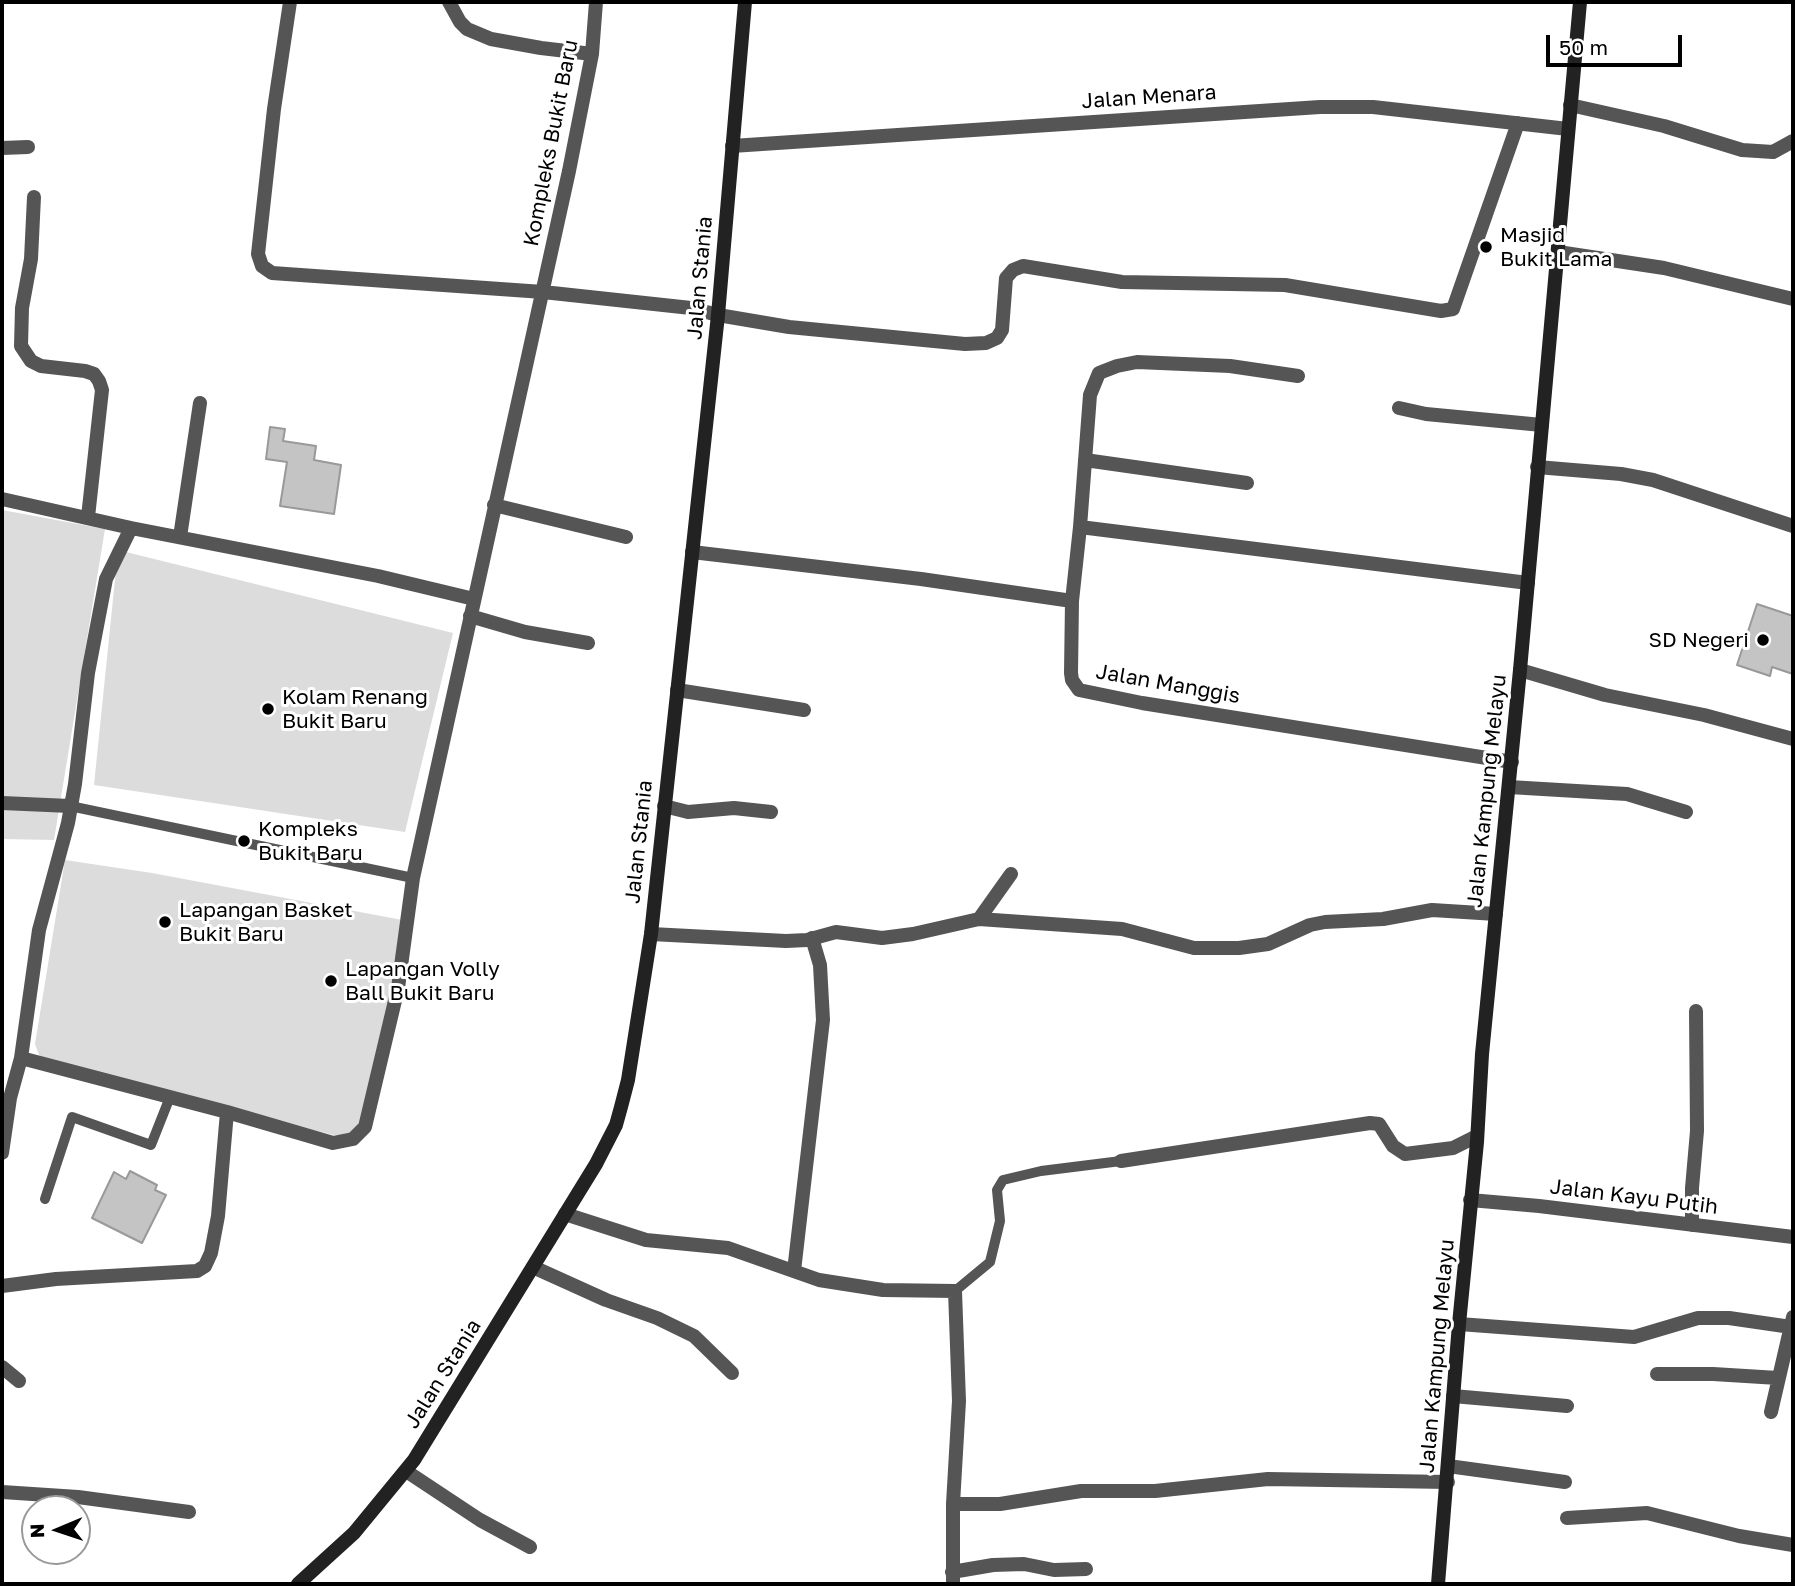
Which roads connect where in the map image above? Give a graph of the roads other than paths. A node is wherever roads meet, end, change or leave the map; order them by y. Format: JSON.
{"nodes":[{"id":1,"x":290,"y":2,"type":"edge"},
{"id":2,"x":449,"y":2,"type":"edge"},
{"id":3,"x":596,"y":2,"type":"edge"},
{"id":4,"x":745,"y":2,"type":"edge"},
{"id":5,"x":1580,"y":2,"type":"edge"},
{"id":6,"x":592,"y":54,"type":"junction"},
{"id":7,"x":1570,"y":105,"type":"junction"},
{"id":8,"x":1518,"y":123,"type":"junction"},
{"id":9,"x":1568,"y":129,"type":"junction"},
{"id":10,"x":1793,"y":141,"type":"edge"},
{"id":11,"x":28,"y":146,"type":"dead end"},
{"id":12,"x":732,"y":146,"type":"junction"},
{"id":13,"x":2,"y":148,"type":"edge"},
{"id":14,"x":34,"y":197,"type":"dead end"},
{"id":15,"x":1558,"y":251,"type":"junction"},
{"id":16,"x":543,"y":292,"type":"junction"},
{"id":17,"x":1793,"y":299,"type":"edge"},
{"id":18,"x":718,"y":315,"type":"junction"},
{"id":19,"x":1298,"y":376,"type":"dead end"},
{"id":20,"x":200,"y":403,"type":"dead end"},
{"id":21,"x":1399,"y":408,"type":"dead end"},
{"id":22,"x":1542,"y":425,"type":"junction"},
{"id":23,"x":1085,"y":460,"type":"junction"},
{"id":24,"x":1537,"y":467,"type":"junction"},
{"id":25,"x":1247,"y":483,"type":"dead end"},
{"id":26,"x":2,"y":499,"type":"edge"},
{"id":27,"x":494,"y":505,"type":"junction"},
{"id":28,"x":88,"y":517,"type":"junction"},
{"id":29,"x":1793,"y":526,"type":"edge"},
{"id":30,"x":131,"y":527,"type":"junction"},
{"id":31,"x":1080,"y":527,"type":"junction"},
{"id":32,"x":180,"y":537,"type":"junction"},
{"id":33,"x":626,"y":537,"type":"dead end"},
{"id":34,"x":692,"y":552,"type":"junction"},
{"id":35,"x":1528,"y":583,"type":"junction"},
{"id":36,"x":474,"y":599,"type":"junction"},
{"id":37,"x":1072,"y":601,"type":"junction"},
{"id":38,"x":470,"y":616,"type":"junction"},
{"id":39,"x":588,"y":643,"type":"dead end"},
{"id":40,"x":1520,"y":670,"type":"junction"},
{"id":41,"x":677,"y":690,"type":"junction"},
{"id":42,"x":804,"y":710,"type":"dead end"},
{"id":43,"x":1793,"y":739,"type":"edge"},
{"id":44,"x":1512,"y":762,"type":"junction"},
{"id":45,"x":1509,"y":786,"type":"junction"},
{"id":46,"x":2,"y":803,"type":"edge"},
{"id":47,"x":70,"y":806,"type":"junction"},
{"id":48,"x":664,"y":806,"type":"junction"},
{"id":49,"x":771,"y":812,"type":"dead end"},
{"id":50,"x":1686,"y":812,"type":"dead end"},
{"id":51,"x":1011,"y":874,"type":"dead end"},
{"id":52,"x":413,"y":877,"type":"junction"},
{"id":53,"x":1496,"y":914,"type":"junction"},
{"id":54,"x":979,"y":919,"type":"junction"},
{"id":55,"x":651,"y":933,"type":"junction"},
{"id":56,"x":812,"y":938,"type":"junction"},
{"id":57,"x":1696,"y":1011,"type":"dead end"},
{"id":58,"x":21,"y":1058,"type":"junction"},
{"id":59,"x":170,"y":1097,"type":"junction"},
{"id":60,"x":6,"y":1099,"type":"edge"},
{"id":61,"x":227,"y":1112,"type":"junction"},
{"id":62,"x":1477,"y":1139,"type":"junction"},
{"id":63,"x":2,"y":1153,"type":"edge"},
{"id":64,"x":1121,"y":1161,"type":"joint"},
{"id":65,"x":45,"y":1199,"type":"dead end"},
{"id":66,"x":1470,"y":1200,"type":"junction"},
{"id":67,"x":565,"y":1214,"type":"junction"},
{"id":68,"x":1692,"y":1225,"type":"junction"},
{"id":69,"x":1793,"y":1237,"type":"edge"},
{"id":70,"x":533,"y":1267,"type":"junction"},
{"id":71,"x":794,"y":1271,"type":"junction"},
{"id":72,"x":2,"y":1286,"type":"edge"},
{"id":73,"x":956,"y":1291,"type":"junction"},
{"id":74,"x":1792,"y":1322,"type":"edge"},
{"id":75,"x":1459,"y":1324,"type":"junction"},
{"id":76,"x":2,"y":1367,"type":"edge"},
{"id":77,"x":732,"y":1373,"type":"dead end"},
{"id":78,"x":1657,"y":1374,"type":"dead end"},
{"id":79,"x":1778,"y":1378,"type":"junction"},
{"id":80,"x":19,"y":1381,"type":"dead end"},
{"id":81,"x":1453,"y":1396,"type":"junction"},
{"id":82,"x":1567,"y":1406,"type":"dead end"},
{"id":83,"x":1770,"y":1412,"type":"dead end"},
{"id":84,"x":1448,"y":1466,"type":"junction"},
{"id":85,"x":406,"y":1471,"type":"junction"},
{"id":86,"x":1448,"y":1482,"type":"junction"},
{"id":87,"x":1565,"y":1482,"type":"dead end"},
{"id":88,"x":2,"y":1492,"type":"edge"},
{"id":89,"x":953,"y":1504,"type":"junction"},
{"id":90,"x":189,"y":1512,"type":"dead end"},
{"id":91,"x":1567,"y":1518,"type":"dead end"},
{"id":92,"x":1793,"y":1545,"type":"edge"},
{"id":93,"x":530,"y":1548,"type":"dead end"},
{"id":94,"x":1086,"y":1569,"type":"dead end"},
{"id":95,"x":953,"y":1578,"type":"edge"},
{"id":96,"x":298,"y":1584,"type":"edge"},
{"id":97,"x":1438,"y":1584,"type":"edge"}],
"edges":[{"from":1,"to":16,"type":"street"},
{"from":2,"to":6,"type":"street"},
{"from":3,"to":6,"type":"street","name":"Kompleks Bukit Baru"},
{"from":4,"to":12,"type":"street","name":"Jalan Stania"},
{"from":5,"to":7,"type":"street","name":"Jalan Kampung Melayu"},
{"from":6,"to":16,"type":"street","name":"Kompleks Bukit Baru"},
{"from":7,"to":9,"type":"street","name":"Jalan Kampung Melayu"},
{"from":7,"to":10,"type":"street"},
{"from":8,"to":9,"type":"street","name":"Jalan Menara"},
{"from":8,"to":12,"type":"street","name":"Jalan Menara"},
{"from":8,"to":18,"type":"street"},
{"from":9,"to":15,"type":"street","name":"Jalan Kampung Melayu"},
{"from":11,"to":13,"type":"street"},
{"from":12,"to":18,"type":"street","name":"Jalan Stania"},
{"from":14,"to":28,"type":"street"},
{"from":15,"to":17,"type":"street"},
{"from":15,"to":22,"type":"street","name":"Jalan Kampung Melayu"},
{"from":16,"to":18,"type":"street"},
{"from":16,"to":27,"type":"street","name":"Kompleks Bukit Baru"},
{"from":18,"to":34,"type":"street","name":"Jalan Stania"},
{"from":19,"to":23,"type":"street"},
{"from":20,"to":32,"type":"street"},
{"from":21,"to":22,"type":"street"},
{"from":22,"to":24,"type":"street","name":"Jalan Kampung Melayu"},
{"from":23,"to":25,"type":"street"},
{"from":23,"to":31,"type":"street"},
{"from":24,"to":29,"type":"street"},
{"from":24,"to":35,"type":"street","name":"Jalan Kampung Melayu"},
{"from":26,"to":28,"type":"street"},
{"from":27,"to":33,"type":"street"},
{"from":27,"to":36,"type":"street","name":"Kompleks Bukit Baru"},
{"from":28,"to":30,"type":"street"},
{"from":30,"to":32,"type":"street"},
{"from":30,"to":47,"type":"street"},
{"from":31,"to":35,"type":"street"},
{"from":31,"to":37,"type":"street"},
{"from":32,"to":36,"type":"street"},
{"from":34,"to":37,"type":"street"},
{"from":34,"to":41,"type":"street","name":"Jalan Stania"},
{"from":35,"to":40,"type":"street","name":"Jalan Kampung Melayu"},
{"from":36,"to":38,"type":"street","name":"Kompleks Bukit Baru"},
{"from":37,"to":44,"type":"street","name":"Jalan Manggis"},
{"from":38,"to":39,"type":"street"},
{"from":38,"to":52,"type":"street","name":"Kompleks Bukit Baru"},
{"from":40,"to":43,"type":"street"},
{"from":40,"to":44,"type":"street","name":"Jalan Kampung Melayu"},
{"from":41,"to":42,"type":"street"},
{"from":41,"to":48,"type":"street","name":"Jalan Stania"},
{"from":44,"to":45,"type":"street","name":"Jalan Kampung Melayu"},
{"from":45,"to":50,"type":"street"},
{"from":45,"to":53,"type":"street","name":"Jalan Kampung Melayu"},
{"from":46,"to":47,"type":"street"},
{"from":47,"to":52,"type":"lane"},
{"from":47,"to":58,"type":"street"},
{"from":48,"to":49,"type":"street"},
{"from":48,"to":55,"type":"street","name":"Jalan Stania"},
{"from":51,"to":54,"type":"street"},
{"from":52,"to":61,"type":"street","name":"Kompleks Bukit Baru"},
{"from":53,"to":54,"type":"street"},
{"from":53,"to":62,"type":"street","name":"Jalan Kampung Melayu"},
{"from":54,"to":56,"type":"street"},
{"from":55,"to":56,"type":"street"},
{"from":55,"to":67,"type":"street","name":"Jalan Stania"},
{"from":56,"to":71,"type":"street"},
{"from":57,"to":68,"type":"street"},
{"from":58,"to":59,"type":"street","name":"Kompleks Bukit Baru"},
{"from":58,"to":60,"type":"street"},
{"from":59,"to":61,"type":"street","name":"Kompleks Bukit Baru"},
{"from":59,"to":65,"type":"lane"},
{"from":60,"to":63,"type":"street"},
{"from":61,"to":72,"type":"street"},
{"from":62,"to":64,"type":"street"},
{"from":62,"to":66,"type":"street","name":"Jalan Kampung Melayu"},
{"from":64,"to":73,"type":"lane"},
{"from":66,"to":68,"type":"street","name":"Jalan Kayu Putih"},
{"from":66,"to":75,"type":"street","name":"Jalan Kampung Melayu"},
{"from":67,"to":70,"type":"street","name":"Jalan Stania"},
{"from":67,"to":71,"type":"street"},
{"from":68,"to":69,"type":"street","name":"Jalan Kayu Putih"},
{"from":70,"to":77,"type":"street"},
{"from":70,"to":85,"type":"street","name":"Jalan Stania"},
{"from":71,"to":73,"type":"street"},
{"from":73,"to":89,"type":"street"},
{"from":74,"to":75,"type":"street"},
{"from":74,"to":79,"type":"street"},
{"from":75,"to":81,"type":"street","name":"Jalan Kampung Melayu"},
{"from":76,"to":80,"type":"street"},
{"from":78,"to":79,"type":"street"},
{"from":79,"to":83,"type":"street"},
{"from":81,"to":82,"type":"street"},
{"from":81,"to":84,"type":"street","name":"Jalan Kampung Melayu"},
{"from":84,"to":86,"type":"street","name":"Jalan Kampung Melayu"},
{"from":84,"to":87,"type":"street"},
{"from":85,"to":93,"type":"street"},
{"from":85,"to":96,"type":"street","name":"Jalan Stania"},
{"from":86,"to":89,"type":"street"},
{"from":86,"to":97,"type":"street","name":"Jalan Kampung Melayu"},
{"from":88,"to":90,"type":"street"},
{"from":89,"to":95,"type":"street"},
{"from":91,"to":92,"type":"street"},
{"from":94,"to":95,"type":"street"}]}
